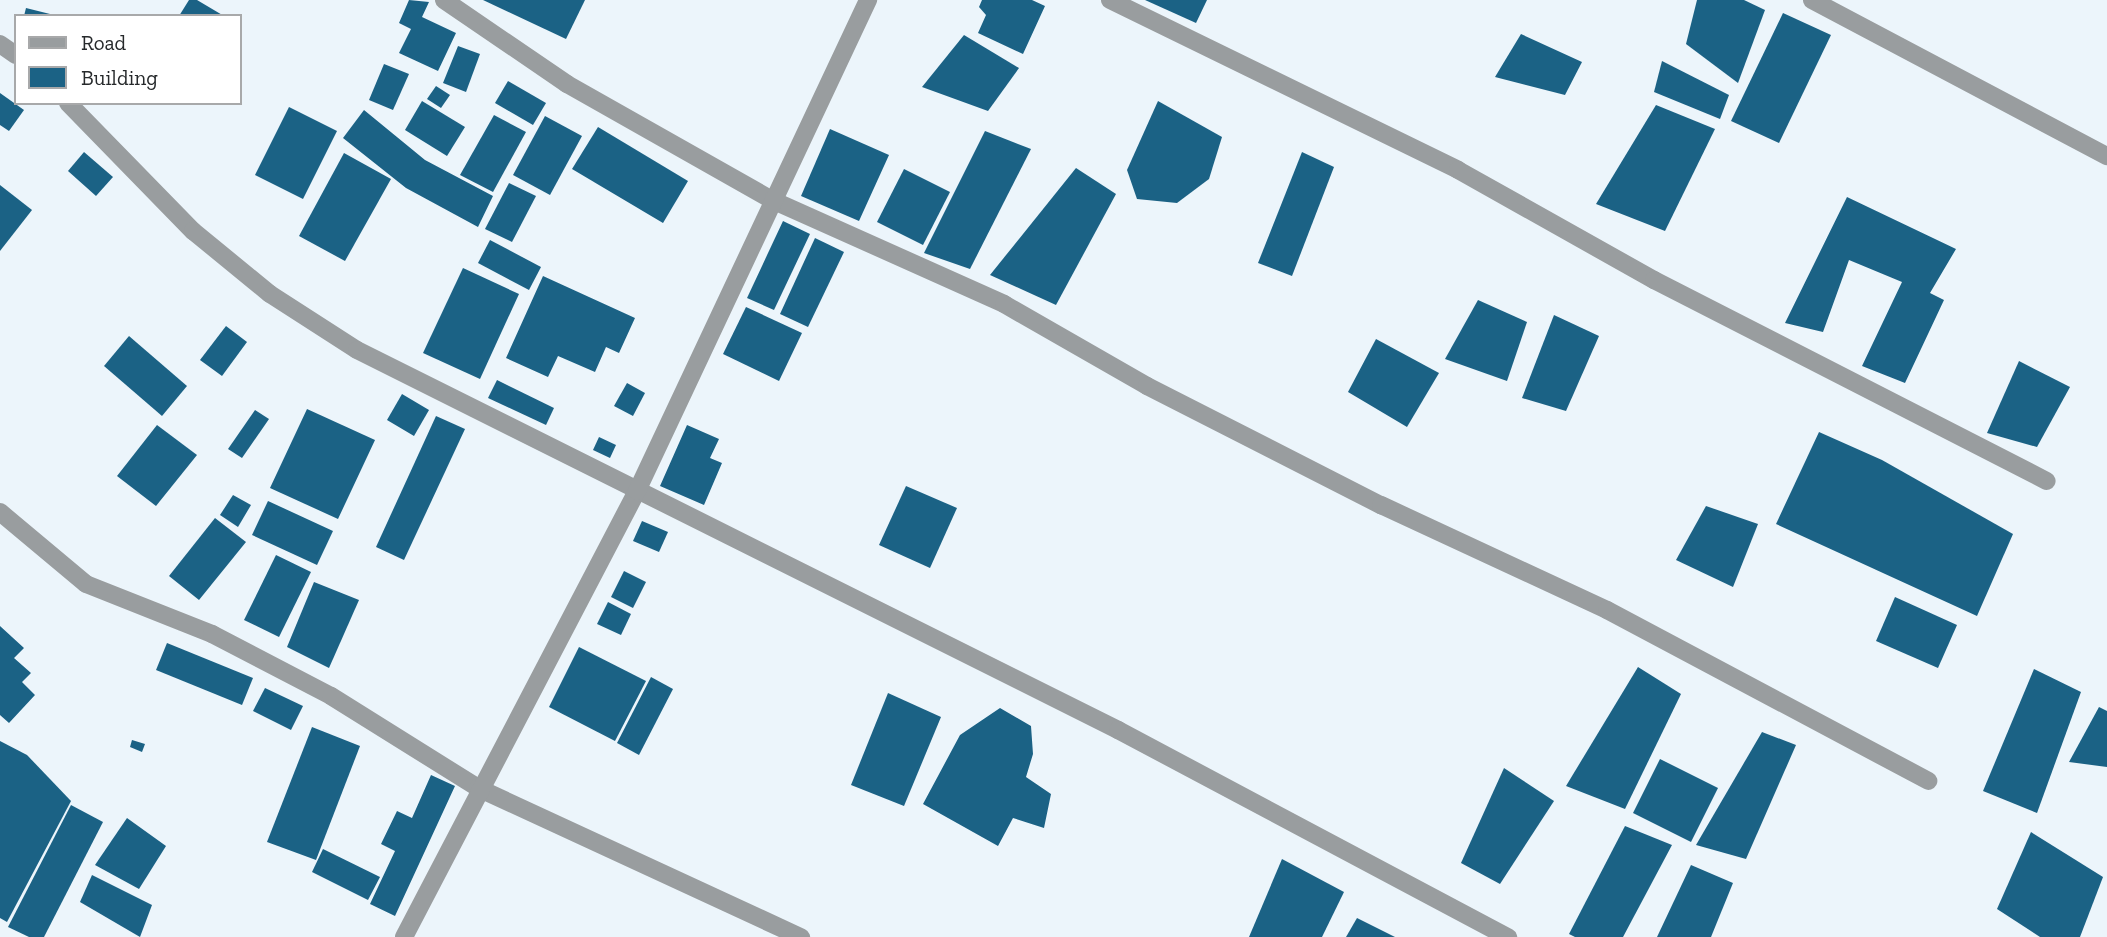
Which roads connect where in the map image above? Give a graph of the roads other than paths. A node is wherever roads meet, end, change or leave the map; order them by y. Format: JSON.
{"nodes":[{"id":1,"x":444,"y":0,"type":"edge"},
{"id":2,"x":868,"y":0,"type":"edge"},
{"id":3,"x":1110,"y":0,"type":"edge"},
{"id":4,"x":1812,"y":0,"type":"edge"},
{"id":5,"x":70,"y":105,"type":"edge"},
{"id":6,"x":2107,"y":156,"type":"edge"},
{"id":7,"x":772,"y":200,"type":"junction"},
{"id":8,"x":2046,"y":481,"type":"dead end"},
{"id":9,"x":637,"y":491,"type":"junction"},
{"id":10,"x":0,"y":512,"type":"edge"},
{"id":11,"x":1928,"y":781,"type":"dead end"},
{"id":12,"x":478,"y":788,"type":"junction"},
{"id":13,"x":404,"y":937,"type":"edge"},
{"id":14,"x":801,"y":937,"type":"edge"},
{"id":15,"x":1507,"y":937,"type":"edge"}],
"edges":[{"from":1,"to":7,"type":"street"},
{"from":2,"to":7,"type":"street"},
{"from":3,"to":8,"type":"street"},
{"from":4,"to":6,"type":"street"},
{"from":5,"to":9,"type":"street"},
{"from":7,"to":9,"type":"street"},
{"from":7,"to":11,"type":"street"},
{"from":9,"to":12,"type":"street"},
{"from":9,"to":15,"type":"street"},
{"from":10,"to":12,"type":"street"},
{"from":12,"to":13,"type":"street"},
{"from":12,"to":14,"type":"street"}]}
